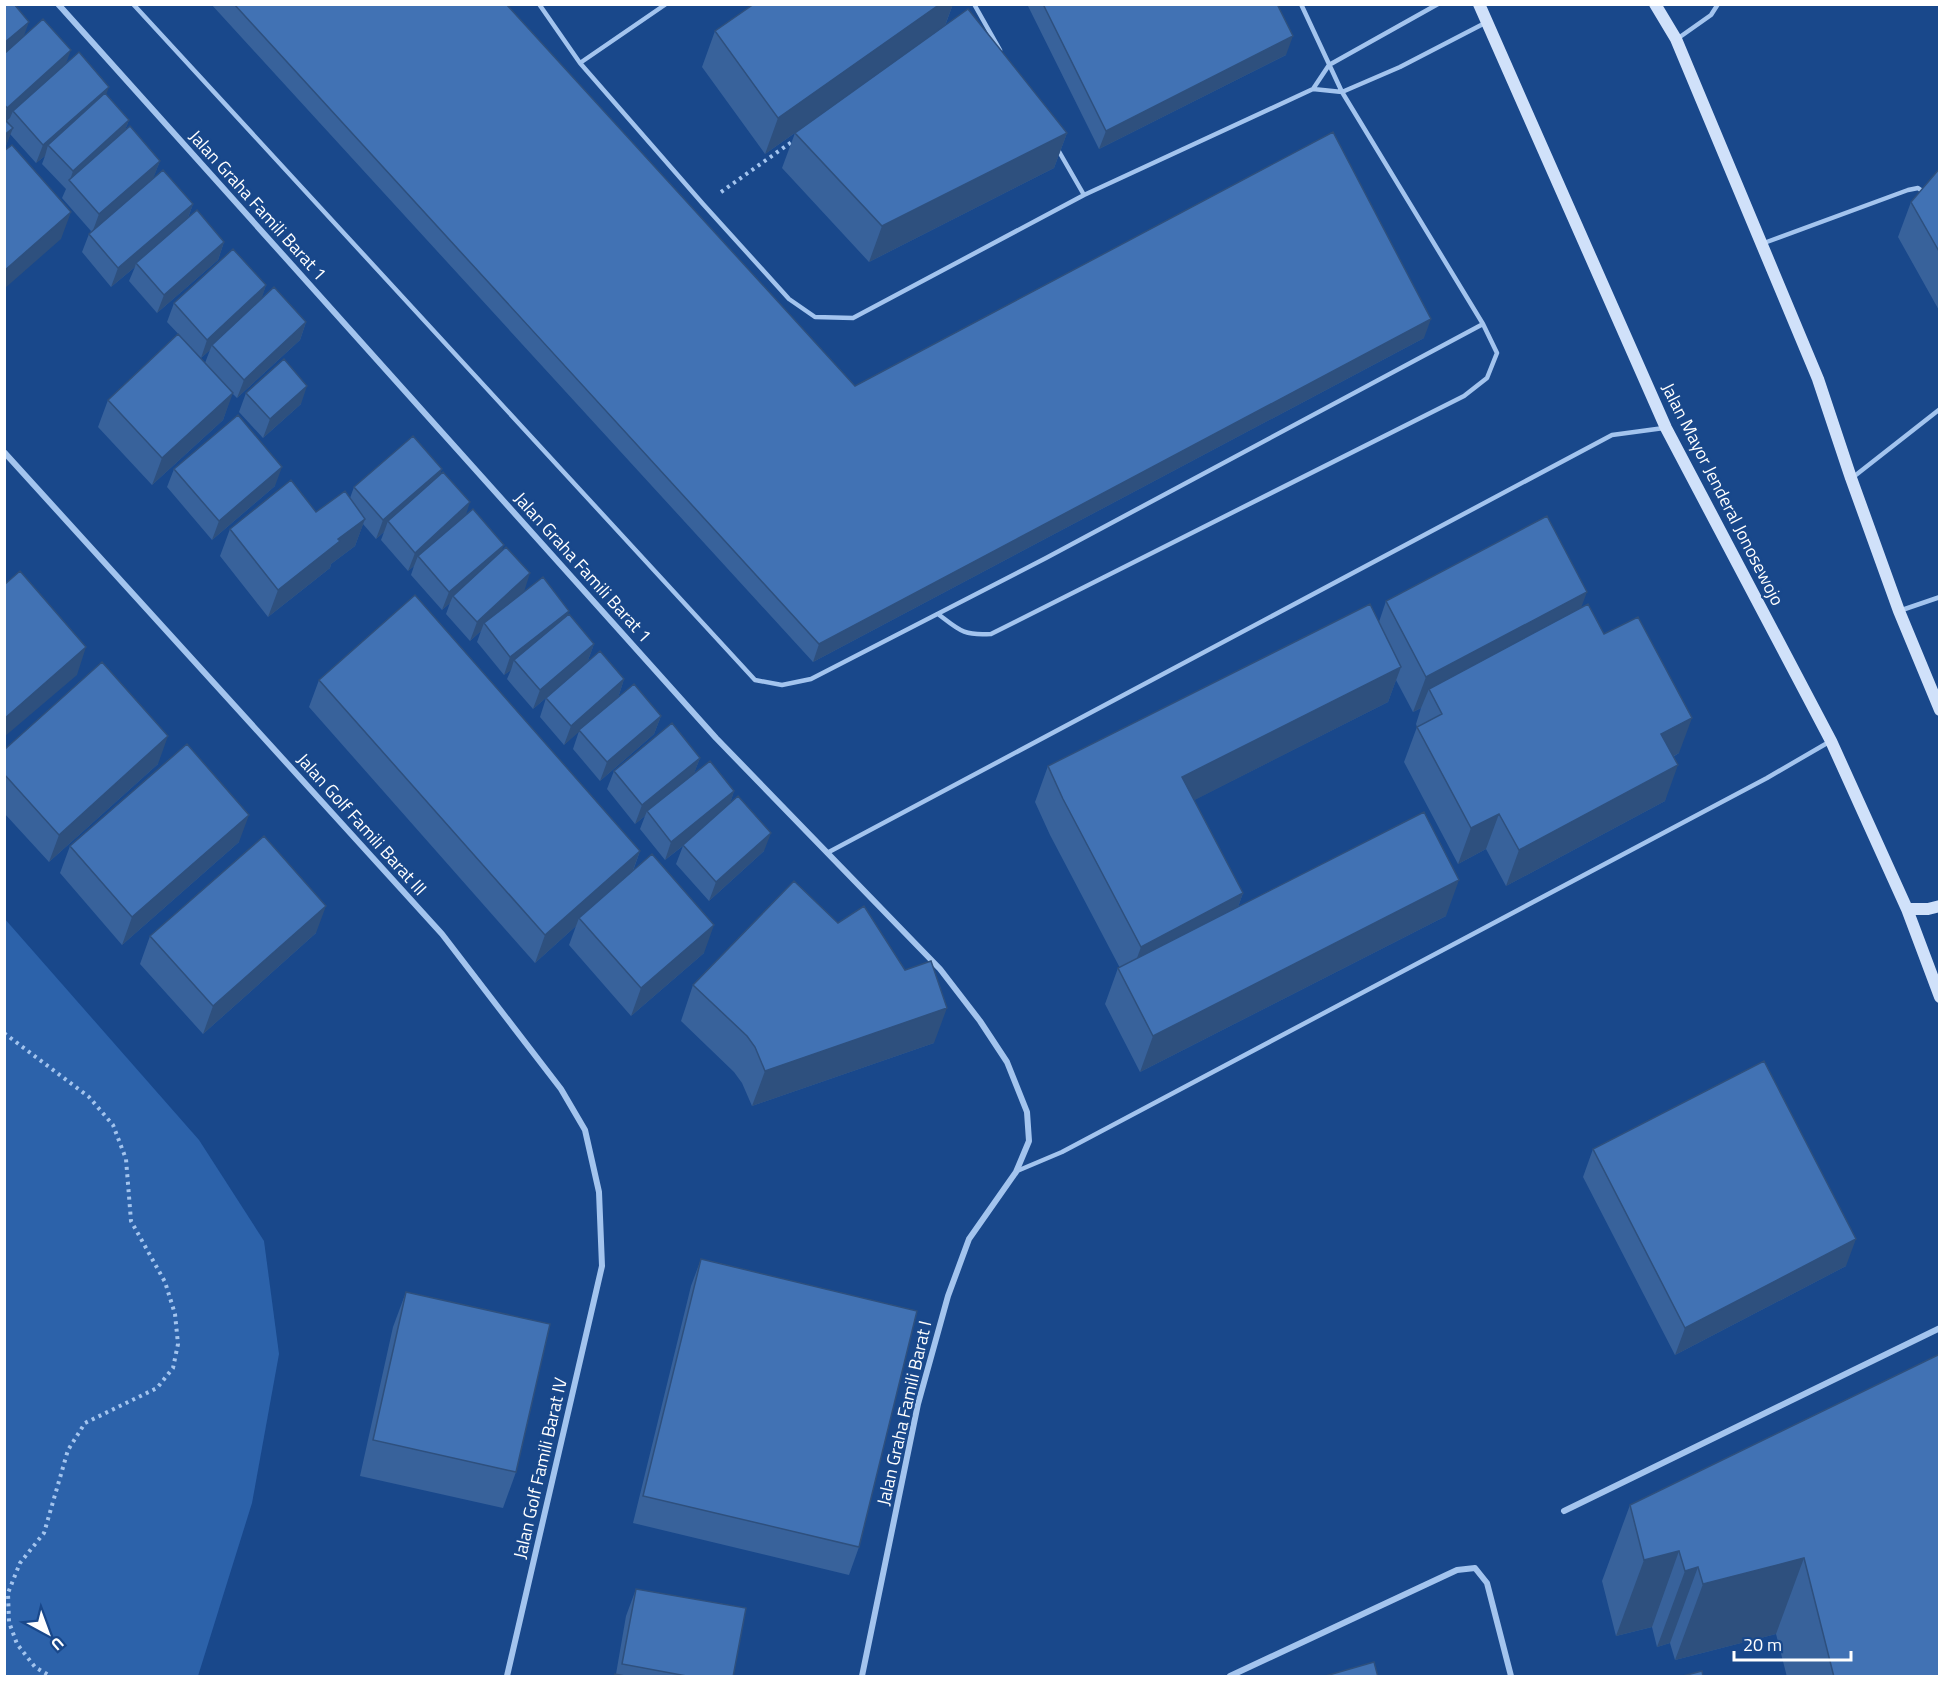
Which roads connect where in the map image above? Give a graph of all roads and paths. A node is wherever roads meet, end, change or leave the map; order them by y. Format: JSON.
{"nodes":[{"id":1,"x":58,"y":4,"type":"edge"},
{"id":2,"x":133,"y":4,"type":"edge"},
{"id":3,"x":539,"y":4,"type":"edge"},
{"id":4,"x":666,"y":4,"type":"edge"},
{"id":5,"x":974,"y":4,"type":"edge"},
{"id":6,"x":1301,"y":4,"type":"edge"},
{"id":7,"x":1438,"y":4,"type":"edge"},
{"id":8,"x":1479,"y":4,"type":"edge"},
{"id":9,"x":1655,"y":4,"type":"edge"},
{"id":10,"x":1718,"y":4,"type":"edge"},
{"id":11,"x":1488,"y":21,"type":"junction"},
{"id":12,"x":1676,"y":39,"type":"junction"},
{"id":13,"x":1001,"y":52,"type":"edge"},
{"id":14,"x":580,"y":63,"type":"junction"},
{"id":15,"x":1329,"y":65,"type":"junction"},
{"id":16,"x":1313,"y":89,"type":"junction"},
{"id":17,"x":1342,"y":92,"type":"junction"},
{"id":18,"x":801,"y":135,"type":"edge"},
{"id":19,"x":1054,"y":144,"type":"edge"},
{"id":20,"x":1084,"y":195,"type":"junction"},
{"id":21,"x":1931,"y":198,"type":"edge"},
{"id":22,"x":704,"y":204,"type":"junction"},
{"id":23,"x":1762,"y":244,"type":"junction"},
{"id":24,"x":1483,"y":324,"type":"junction"},
{"id":25,"x":1940,"y":409,"type":"edge"},
{"id":26,"x":1666,"y":428,"type":"junction"},
{"id":27,"x":4,"y":452,"type":"edge"},
{"id":28,"x":1851,"y":478,"type":"junction"},
{"id":29,"x":1940,"y":597,"type":"edge"},
{"id":30,"x":1899,"y":611,"type":"junction"},
{"id":31,"x":938,"y":614,"type":"junction"},
{"id":32,"x":1940,"y":710,"type":"edge"},
{"id":33,"x":1831,"y":741,"type":"junction"},
{"id":34,"x":826,"y":853,"type":"junction"},
{"id":35,"x":1940,"y":906,"type":"edge"},
{"id":36,"x":1907,"y":909,"type":"junction"},
{"id":37,"x":1940,"y":997,"type":"edge"},
{"id":38,"x":4,"y":1033,"type":"edge"},
{"id":39,"x":1016,"y":1172,"type":"junction"},
{"id":40,"x":602,"y":1266,"type":"joint"},
{"id":41,"x":1940,"y":1328,"type":"edge"},
{"id":42,"x":1564,"y":1511,"type":"dead end"},
{"id":43,"x":50,"y":1677,"type":"edge"},
{"id":44,"x":507,"y":1677,"type":"edge"},
{"id":45,"x":862,"y":1677,"type":"edge"},
{"id":46,"x":1230,"y":1677,"type":"edge"},
{"id":47,"x":1511,"y":1677,"type":"edge"}],
"edges":[{"from":1,"to":34,"type":"street","name":"Jalan Graha Famili Barat 1"},
{"from":2,"to":31,"type":"lane"},
{"from":3,"to":14,"type":"lane"},
{"from":4,"to":14,"type":"lane"},
{"from":5,"to":13,"type":"lane"},
{"from":6,"to":15,"type":"lane"},
{"from":7,"to":15,"type":"lane"},
{"from":8,"to":11,"type":"main road","name":"Jalan Mayor Jenderal Jonosewojo"},
{"from":9,"to":12,"type":"main road"},
{"from":10,"to":12,"type":"lane"},
{"from":11,"to":17,"type":"lane"},
{"from":11,"to":26,"type":"main road","name":"Jalan Mayor Jenderal Jonosewojo"},
{"from":12,"to":23,"type":"main road"},
{"from":14,"to":22,"type":"lane"},
{"from":15,"to":16,"type":"lane"},
{"from":15,"to":17,"type":"lane"},
{"from":16,"to":17,"type":"lane"},
{"from":16,"to":20,"type":"lane"},
{"from":17,"to":24,"type":"lane"},
{"from":18,"to":22,"type":"path"},
{"from":19,"to":20,"type":"lane"},
{"from":20,"to":22,"type":"lane"},
{"from":21,"to":23,"type":"lane"},
{"from":23,"to":28,"type":"main road"},
{"from":24,"to":31,"type":"lane"},
{"from":24,"to":31,"type":"lane"},
{"from":25,"to":28,"type":"lane"},
{"from":26,"to":33,"type":"main road","name":"Jalan Mayor Jenderal Jonosewojo"},
{"from":26,"to":34,"type":"lane"},
{"from":27,"to":40,"type":"street","name":"Jalan Golf Famili Barat III"},
{"from":28,"to":30,"type":"main road"},
{"from":29,"to":30,"type":"lane"},
{"from":30,"to":32,"type":"main road"},
{"from":33,"to":36,"type":"main road","name":"Jalan Mayor Jenderal Jonosewojo"},
{"from":33,"to":39,"type":"lane"},
{"from":34,"to":39,"type":"street","name":"Jalan Graha Famili Barat 1"},
{"from":35,"to":36,"type":"main road"},
{"from":36,"to":37,"type":"main road","name":"Jalan Mayor Jenderal Jonosewojo"},
{"from":38,"to":43,"type":"path"},
{"from":39,"to":45,"type":"street","name":"Jalan Graha Famili Barat I"},
{"from":40,"to":44,"type":"street","name":"Jalan Golf Famili Barat IV"},
{"from":41,"to":42,"type":"street"},
{"from":46,"to":47,"type":"street"}]}
